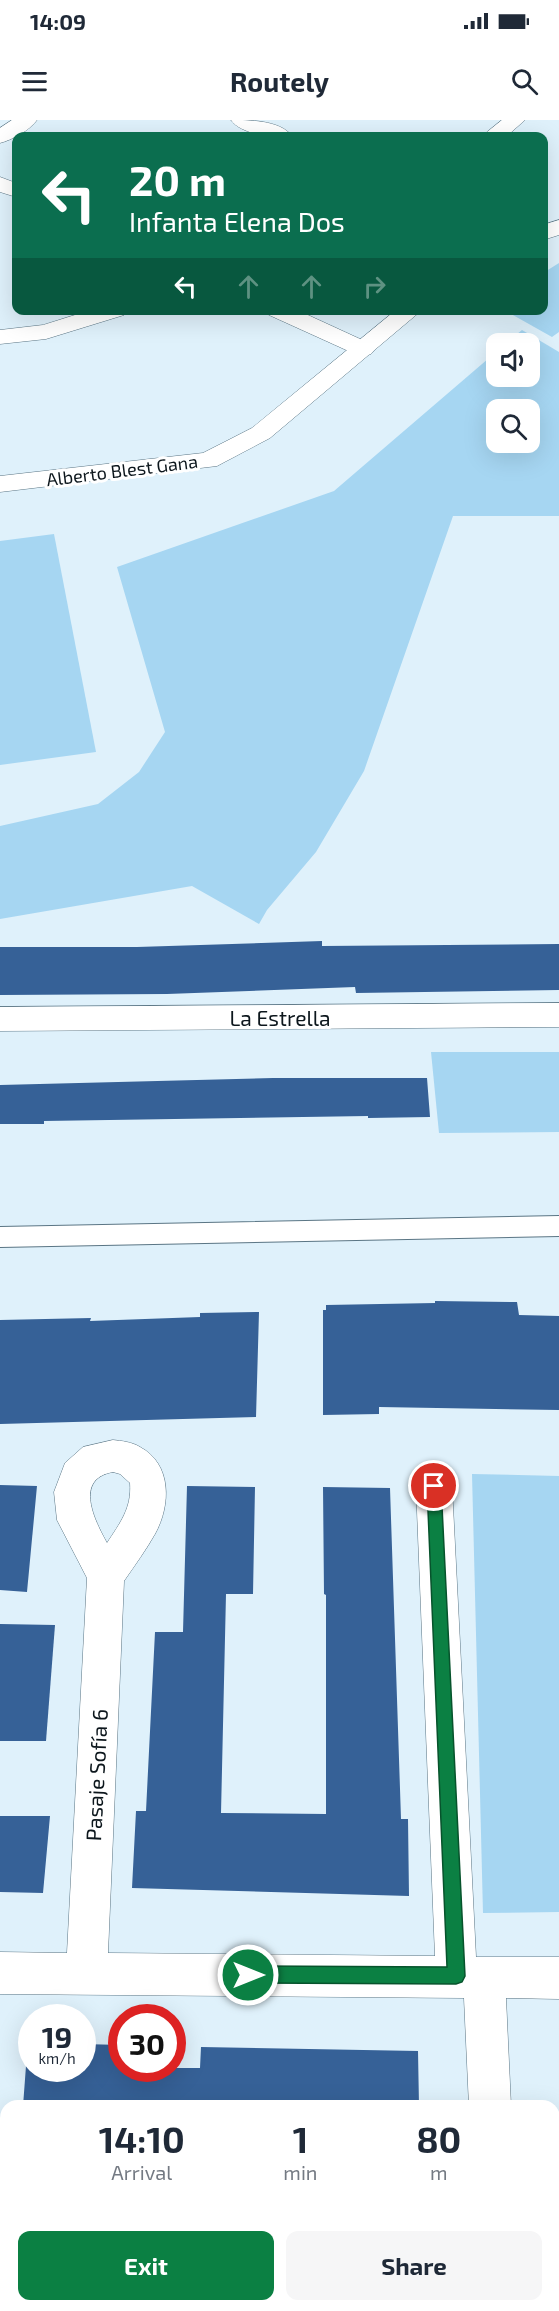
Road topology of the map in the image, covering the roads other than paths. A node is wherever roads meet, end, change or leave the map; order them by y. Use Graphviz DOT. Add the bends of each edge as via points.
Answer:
graph roads {
  1 [pos="27,120"];
  2 [pos="241,120"];
  3 [pos="515,120"];
  4 [pos="266,124"];
  5 [pos="499,132"];
  6 [pos="0,137"];
  7 [pos="100,315"];
  8 [pos="288,315"];
  9 [pos="405,315"];
  10 [pos="0,337"];
  11 [pos="363,349"];
  12 [pos="0,484"];
  13 [pos="559,1015"];
  14 [pos="0,1019"];
  15 [pos="559,1226"];
  16 [pos="0,1237"];
  17 [pos="434,1486"];
  18 [pos="106,1576"];
  19 [pos="0,1972"];
  20 [pos="86,1974"];
  21 [pos="470,1976"];
  22 [pos="559,1978"];
  23 [pos="489,2100"];
  1 -- 6 [label="street"];
  2 -- 4 [label="street"];
  3 -- 5 [label="street"];
  7 -- 10 [label="street" via="46,332"];
  8 -- 11 [label="street"];
  9 -- 11 [label="street, Alberto Blest Gana"];
  11 -- 12 [label="street, Alberto Blest Gana" via="261,433 208,460"];
  13 -- 14 [label="street, La Estrella"];
  15 -- 16 [label="lane"];
  17 -- 21 [label="street"];
  18 -- 20 [label="street, Pasaje Sofía 6"];
  19 -- 20 [label="street"];
  20 -- 21 [label="street"];
  21 -- 22 [label="street"];
  21 -- 23 [label="street"];
}
